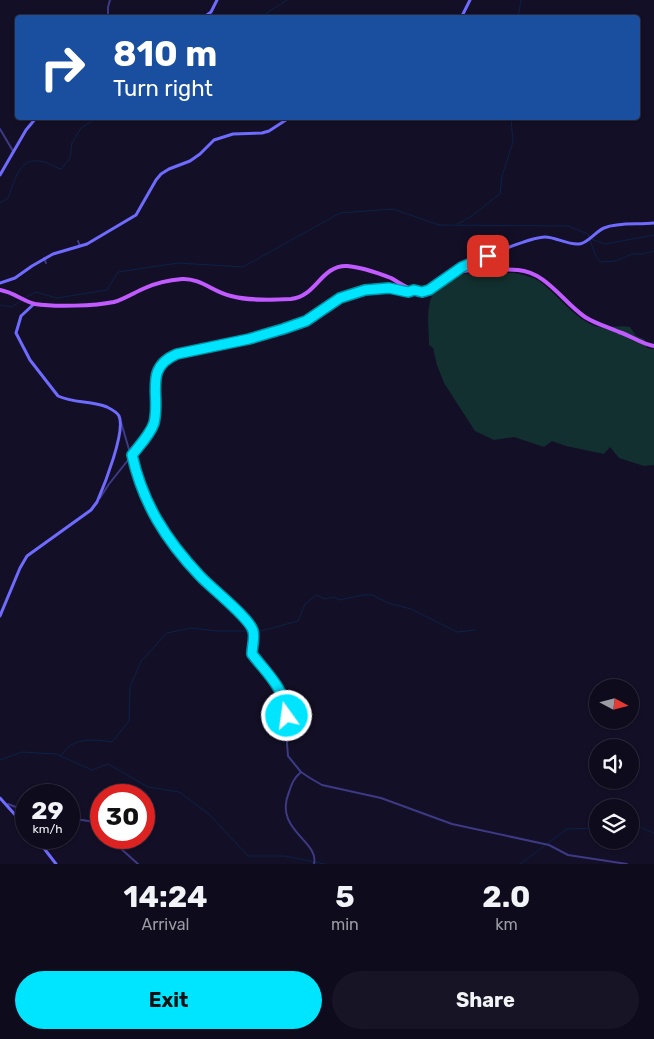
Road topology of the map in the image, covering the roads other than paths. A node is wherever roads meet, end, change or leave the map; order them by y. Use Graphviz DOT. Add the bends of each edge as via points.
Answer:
graph roads {
  1 [pos="110,0"];
  2 [pos="216,0"];
  3 [pos="470,0"];
  4 [pos="108,15"];
  5 [pos="207,15"];
  6 [pos="462,15"];
  7 [pos="34,120"];
  8 [pos="287,120"];
  9 [pos="0,129"];
  10 [pos="14,152"];
  11 [pos="0,175"];
  12 [pos="654,223"];
  13 [pos="78,241"];
  14 [pos="80,246"];
  15 [pos="44,258"];
  16 [pos="46,263"];
  17 [pos="455,273"];
  18 [pos="0,282"];
  19 [pos="0,290"];
  20 [pos="414,290"];
  21 [pos="34,304"];
  22 [pos="654,346"];
  23 [pos="120,420"];
  24 [pos="132,455"];
  25 [pos="97,502"];
  26 [pos="0,616"];
  27 [pos="301,772"];
  28 [pos="0,798"];
  29 [pos="6,804"];
  30 [pos="15,807"];
  31 [pos="15,814"];
  32 [pos="44,849"];
  33 [pos="121,849"];
  34 [pos="56,864"];
  35 [pos="138,864"];
  36 [pos="314,864"];
  37 [pos="627,864"];
  1 -- 4 [label="street"];
  2 -- 5 [label="street"];
  3 -- 6 [label="street"];
  7 -- 10 [label="street"];
  8 -- 14 [label="street" via="262,133 233,134 214,140 190,161 161,174 136,215"];
  9 -- 10 [label="street"];
  10 -- 11 [label="street"];
  12 -- 17 [label="street" via="610,226 579,244 538,238 469,264"];
  13 -- 14 [label="street"];
  14 -- 15 [label="street"];
  15 -- 16 [label="street"];
  15 -- 18 [label="street" via="16,278"];
  17 -- 20 [label="main road" via="429,290"];
  17 -- 22 [label="main road" via="519,270 534,274 592,321"];
  19 -- 21 [label="main road"];
  20 -- 21 [label="main road" via="376,273 346,266 332,269 307,294 292,299 237,298 199,281 181,279 155,284 109,303"];
  20 -- 24 [label="street" via="365,290 340,298 306,321 283,329 168,358 156,375 153,425"];
  21 -- 23 [label="street" via="22,316 16,333 24,351 58,396 112,409"];
  23 -- 24 [label="street"];
  23 -- 25 [label="street" via="119,440"];
  24 -- 25 [label="street"];
  24 -- 27 [label="street" via="153,516 167,537 201,578 247,620 253,631 252,654 278,686 285,701 288,756"];
  25 -- 26 [label="street" via="91,510 27,556"];
  27 -- 36 [label="street" via="293,779 286,799 287,820 311,848"];
  27 -- 37 [label="street" via="322,784 381,798 452,824 549,845 568,855"];
  28 -- 29 [label="street"];
  29 -- 30 [label="street"];
  29 -- 31 [label="street"];
  32 -- 34 [label="street"];
  33 -- 35 [label="street"];
}
